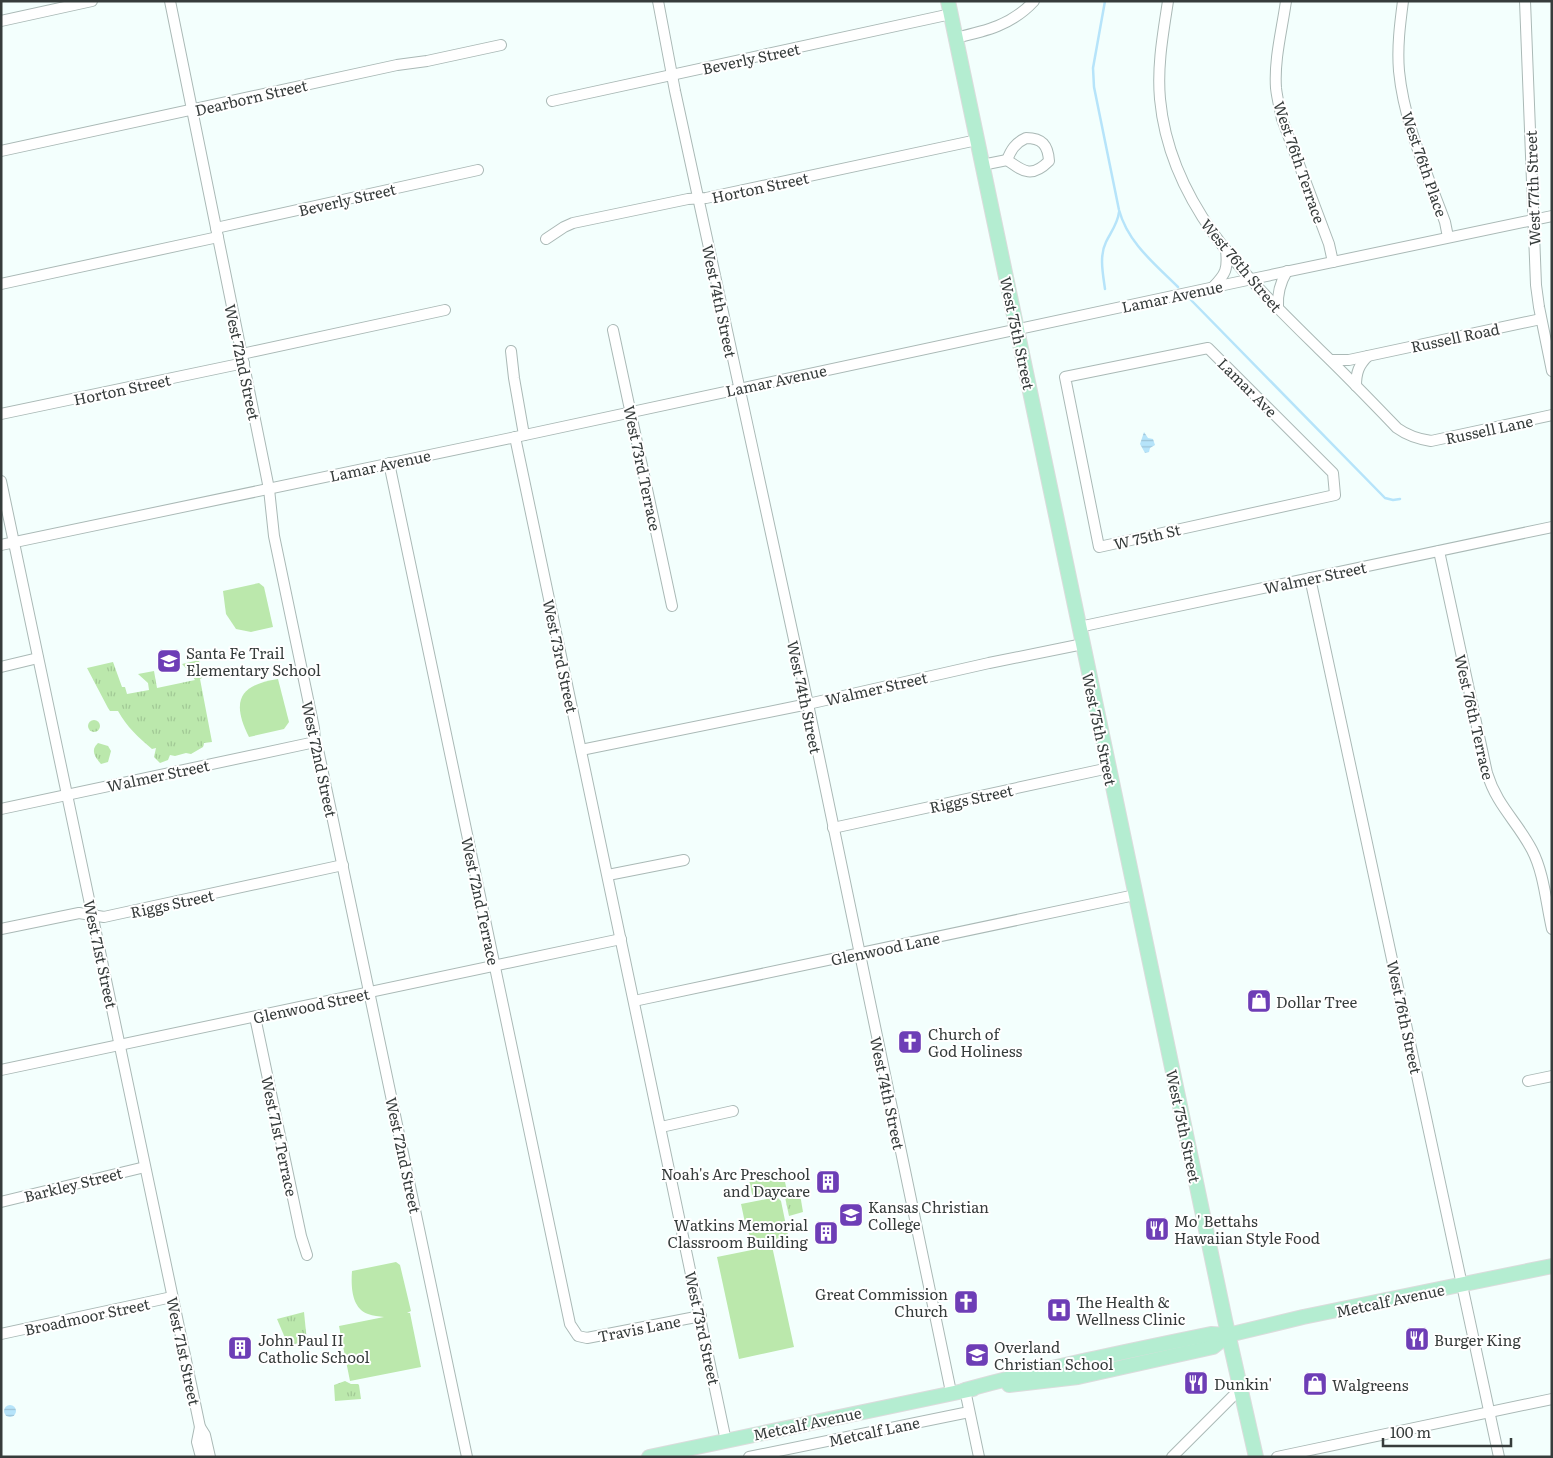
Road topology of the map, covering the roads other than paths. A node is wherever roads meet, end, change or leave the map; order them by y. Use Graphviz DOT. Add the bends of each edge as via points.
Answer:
graph roads {
  1 [pos="92,1"];
  2 [pos="170,1"];
  3 [pos="658,1"];
  4 [pos="1034,1"];
  5 [pos="1168,1"];
  6 [pos="1286,1"];
  7 [pos="1403,1"];
  8 [pos="1527,2"];
  9 [pos="949,8"];
  10 [pos="1,21"];
  11 [pos="956,38"];
  12 [pos="501,45"];
  13 [pos="672,75"];
  14 [pos="552,101"];
  15 [pos="193,110"];
  16 [pos="977,140"];
  17 [pos="1,151"];
  18 [pos="1007,160"];
  19 [pos="982,165"];
  20 [pos="478,170"];
  21 [pos="699,198"];
  22 [pos="1552,216"];
  23 [pos="1533,220"];
  24 [pos="217,232"];
  25 [pos="1448,237"];
  26 [pos="546,239"];
  27 [pos="1226,250"];
  28 [pos="1333,262"];
  29 [pos="1287,271"];
  30 [pos="1252,278"];
  31 [pos="1,284"];
  32 [pos="1212,288"];
  33 [pos="1278,307"];
  34 [pos="445,310"];
  35 [pos="1541,319"];
  36 [pos="1017,329"];
  37 [pos="613,330"];
  38 [pos="511,351"];
  39 [pos="1368,356"];
  40 [pos="243,358"];
  41 [pos="1331,360"];
  42 [pos="1552,371"];
  43 [pos="1064,377"];
  44 [pos="1356,386"];
  45 [pos="739,388"];
  46 [pos="631,412"];
  47 [pos="1,414"];
  48 [pos="1552,415"];
  49 [pos="520,436"];
  50 [pos="1426,440"];
  51 [pos="389,463"];
  52 [pos="1,481"];
  53 [pos="269,488"];
  54 [pos="1335,495"];
  55 [pos="1552,527"];
  56 [pos="14,543"];
  57 [pos="1,545"];
  58 [pos="1439,551"];
  59 [pos="1310,578"];
  60 [pos="672,606"];
  61 [pos="1079,627"];
  62 [pos="1082,644"];
  63 [pos="38,658"];
  64 [pos="1,667"];
  65 [pos="808,704"];
  66 [pos="315,742"];
  67 [pos="581,750"];
  68 [pos="1108,768"];
  69 [pos="67,795"];
  70 [pos="1,809"];
  71 [pos="833,828"];
  72 [pos="684,860"];
  73 [pos="343,865"];
  74 [pos="608,875"];
  75 [pos="1135,895"];
  76 [pos="92,915"];
  77 [pos="1,929"];
  78 [pos="1552,929"];
  79 [pos="621,939"];
  80 [pos="858,954"];
  81 [pos="495,965"];
  82 [pos="370,992"];
  83 [pos="634,1001"];
  84 [pos="255,1018"];
  85 [pos="119,1044"];
  86 [pos="1,1070"];
  87 [pos="1552,1076"];
  88 [pos="1528,1081"];
  89 [pos="733,1111"];
  90 [pos="661,1127"];
  91 [pos="145,1166"];
  92 [pos="1,1202"];
  93 [pos="307,1255"];
  94 [pos="1552,1266"];
  95 [pos="1463,1285"];
  96 [pos="172,1297"];
  97 [pos="701,1316"];
  98 [pos="1,1334"];
  99 [pos="1228,1335"];
  100 [pos="578,1336"];
  101 [pos="1240,1389"];
  102 [pos="958,1391"];
  103 [pos="1552,1399"];
  104 [pos="969,1412"];
  105 [pos="1490,1412"];
  106 [pos="200,1427"];
  107 [pos="726,1441"];
  108 [pos="200,1457"];
  109 [pos="210,1457"];
  110 [pos="467,1457"];
  111 [pos="650,1457"];
  112 [pos="749,1457"];
  113 [pos="979,1457"];
  114 [pos="1172,1457"];
  115 [pos="1256,1457"];
  116 [pos="1278,1457"];
  117 [pos="1499,1457"];
  1 -- 10 [label="street"];
  2 -- 15 [label="street, West 72nd Street"];
  3 -- 13 [label="street, West 74th Street"];
  4 -- 11 [label="street" via="1000,26"];
  5 -- 27 [label="street, West 76th Street" via="1159,78 1169,146 1194,205"];
  6 -- 28 [label="street, West 76th Terrace" via="1277,60 1277,98"];
  7 -- 25 [label="street, West 76th Place" via="1398,46 1404,102"];
  8 -- 23 [label="street, West 77th Street"];
  9 -- 11 [label="main road, West 75th Street"];
  9 -- 13 [label="street, Beverly Street"];
  11 -- 16 [label="main road, West 75th Street"];
  12 -- 15 [label="street, Dearborn Street"];
  13 -- 14 [label="street, Beverly Street"];
  13 -- 21 [label="street, West 74th Street"];
  15 -- 17 [label="street, Dearborn Street"];
  15 -- 24 [label="street, West 72nd Street"];
  16 -- 19 [label="main road, West 75th Street"];
  16 -- 21 [label="street, Horton Street"];
  18 -- 19 [label="street"];
  19 -- 36 [label="main road, West 75th Street"];
  20 -- 24 [label="street, Beverly Street"];
  21 -- 26 [label="street, Horton Street" via="573,223"];
  21 -- 45 [label="street, West 74th Street"];
  22 -- 23 [label="street, Lamar Avenue"];
  23 -- 25 [label="street, Lamar Avenue"];
  23 -- 35 [label="street, West 77th Street"];
  24 -- 31 [label="street, Beverly Street"];
  24 -- 40 [label="street, West 72nd Street"];
  25 -- 28 [label="street, Lamar Avenue"];
  27 -- 30 [label="street, West 76th Street"];
  27 -- 32 [label="street" via="1226,271"];
  28 -- 29 [label="street, Lamar Avenue"];
  29 -- 30 [label="street, Lamar Avenue"];
  29 -- 33 [label="street" via="1279,286"];
  30 -- 32 [label="street, Lamar Avenue"];
  30 -- 33 [label="street, West 76th Street"];
  32 -- 36 [label="street, Lamar Avenue"];
  33 -- 41 [label="street, West 76th Street"];
  34 -- 40 [label="street, Horton Street"];
  35 -- 39 [label="street, Russell Road"];
  35 -- 42 [label="street, West 77th Street"];
  36 -- 45 [label="street, Lamar Avenue"];
  36 -- 61 [label="main road, West 75th Street"];
  37 -- 46 [label="street, West 73rd Terrace"];
  38 -- 49 [label="street, West 73rd Street"];
  39 -- 41 [label="street, Russell Road"];
  39 -- 44 [label="street" via="1358,368"];
  40 -- 47 [label="street, Horton Street"];
  40 -- 53 [label="street, West 72nd Street"];
  41 -- 44 [label="street, West 76th Street"];
  43 -- 54 [label="street, Lamar Ave" via="1208,348 1333,473"];
  43 -- 54 [label="street, W 75th St" via="1099,547"];
  44 -- 50 [label="street, West 76th Street" via="1397,428 1407,435"];
  45 -- 46 [label="street, Lamar Avenue"];
  45 -- 65 [label="street, West 74th Street"];
  46 -- 49 [label="street, Lamar Avenue"];
  46 -- 60 [label="street, West 73rd Terrace"];
  48 -- 50 [label="street, Russell Lane"];
  49 -- 51 [label="street, Lamar Avenue"];
  49 -- 67 [label="street, West 73rd Street"];
  51 -- 53 [label="street, Lamar Avenue"];
  51 -- 81 [label="street, West 72nd Terrace"];
  52 -- 56 [label="street, West 71st Street"];
  53 -- 56 [label="street, Lamar Avenue"];
  53 -- 66 [label="street, West 72nd Street" via="274,536"];
  55 -- 58 [label="street, Walmer Street"];
  56 -- 57 [label="street, Lamar Avenue"];
  56 -- 63 [label="street, West 71st Street"];
  58 -- 59 [label="street, Walmer Street"];
  58 -- 78 [label="street, West 76th Terrace" via="1487,773 1499,803 1533,852"];
  59 -- 61 [label="street, Walmer Street"];
  59 -- 95 [label="street, West 76th Street"];
  61 -- 62 [label="main road, West 75th Street"];
  62 -- 65 [label="street, Walmer Street"];
  62 -- 68 [label="main road, West 75th Street"];
  63 -- 64 [label="street"];
  63 -- 69 [label="street, West 71st Street"];
  65 -- 67 [label="street, Walmer Street"];
  65 -- 71 [label="street, West 74th Street"];
  66 -- 69 [label="street, Walmer Street"];
  66 -- 73 [label="street, West 72nd Street"];
  67 -- 74 [label="street, West 73rd Street"];
  68 -- 71 [label="street, Riggs Street"];
  68 -- 75 [label="main road, West 75th Street"];
  69 -- 70 [label="street, Walmer Street"];
  69 -- 76 [label="street, West 71st Street"];
  71 -- 80 [label="street, West 74th Street"];
  72 -- 74 [label="street"];
  73 -- 76 [label="street, Riggs Street" via="114,916"];
  73 -- 82 [label="street, West 72nd Street"];
  74 -- 79 [label="street, West 73rd Street"];
  75 -- 80 [label="street, Glenwood Lane"];
  75 -- 99 [label="main road, West 75th Street"];
  76 -- 77 [label="street, Riggs Street" via="79,913"];
  76 -- 85 [label="street, West 71st Street"];
  79 -- 81 [label="street, Glenwood Street"];
  79 -- 83 [label="street, West 73rd Street"];
  80 -- 83 [label="street, Glenwood Lane"];
  80 -- 102 [label="street, West 74th Street"];
  81 -- 82 [label="street, Glenwood Street"];
  81 -- 100 [label="street, West 72nd Terrace" via="570,1324"];
  82 -- 84 [label="street, Glenwood Street"];
  82 -- 110 [label="street, West 72nd Street"];
  83 -- 90 [label="street, West 73rd Street"];
  84 -- 85 [label="street, Glenwood Street"];
  84 -- 93 [label="street, West 71st Terrace"];
  85 -- 86 [label="street, Glenwood Street"];
  85 -- 91 [label="street, West 71st Street"];
  87 -- 88 [label="street"];
  89 -- 90 [label="street"];
  90 -- 97 [label="street, West 73rd Street"];
  91 -- 92 [label="street, Barkley Street"];
  91 -- 96 [label="street, West 71st Street"];
  94 -- 95 [label="main road, Metcalf Avenue"];
  95 -- 99 [label="main road, Metcalf Avenue"];
  95 -- 105 [label="street, West 76th Street"];
  96 -- 98 [label="street, Broadmoor Street"];
  96 -- 106 [label="street, West 71st Street"];
  97 -- 100 [label="street, Travis Lane" via="594,1337"];
  97 -- 107 [label="street, West 73rd Street"];
  99 -- 101 [label="main road, West 75th Street"];
  99 -- 102 [label="main road, Metcalf Avenue" via="1211,1334 1117,1353"];
  101 -- 114 [label="street"];
  101 -- 115 [label="main road, West 75th Street"];
  102 -- 104 [label="street, West 74th Street"];
  102 -- 107 [label="main road, Metcalf Avenue"];
  103 -- 105 [label="street"];
  104 -- 112 [label="street, Metcalf Lane"];
  104 -- 113 [label="street, West 74th Street"];
  105 -- 116 [label="street"];
  105 -- 117 [label="street, West 76th Street"];
  106 -- 108 [label="street, West 71st Street" via="197,1442"];
  106 -- 109 [label="street, West 71st Street"];
  107 -- 111 [label="main road, Metcalf Avenue"];
}
